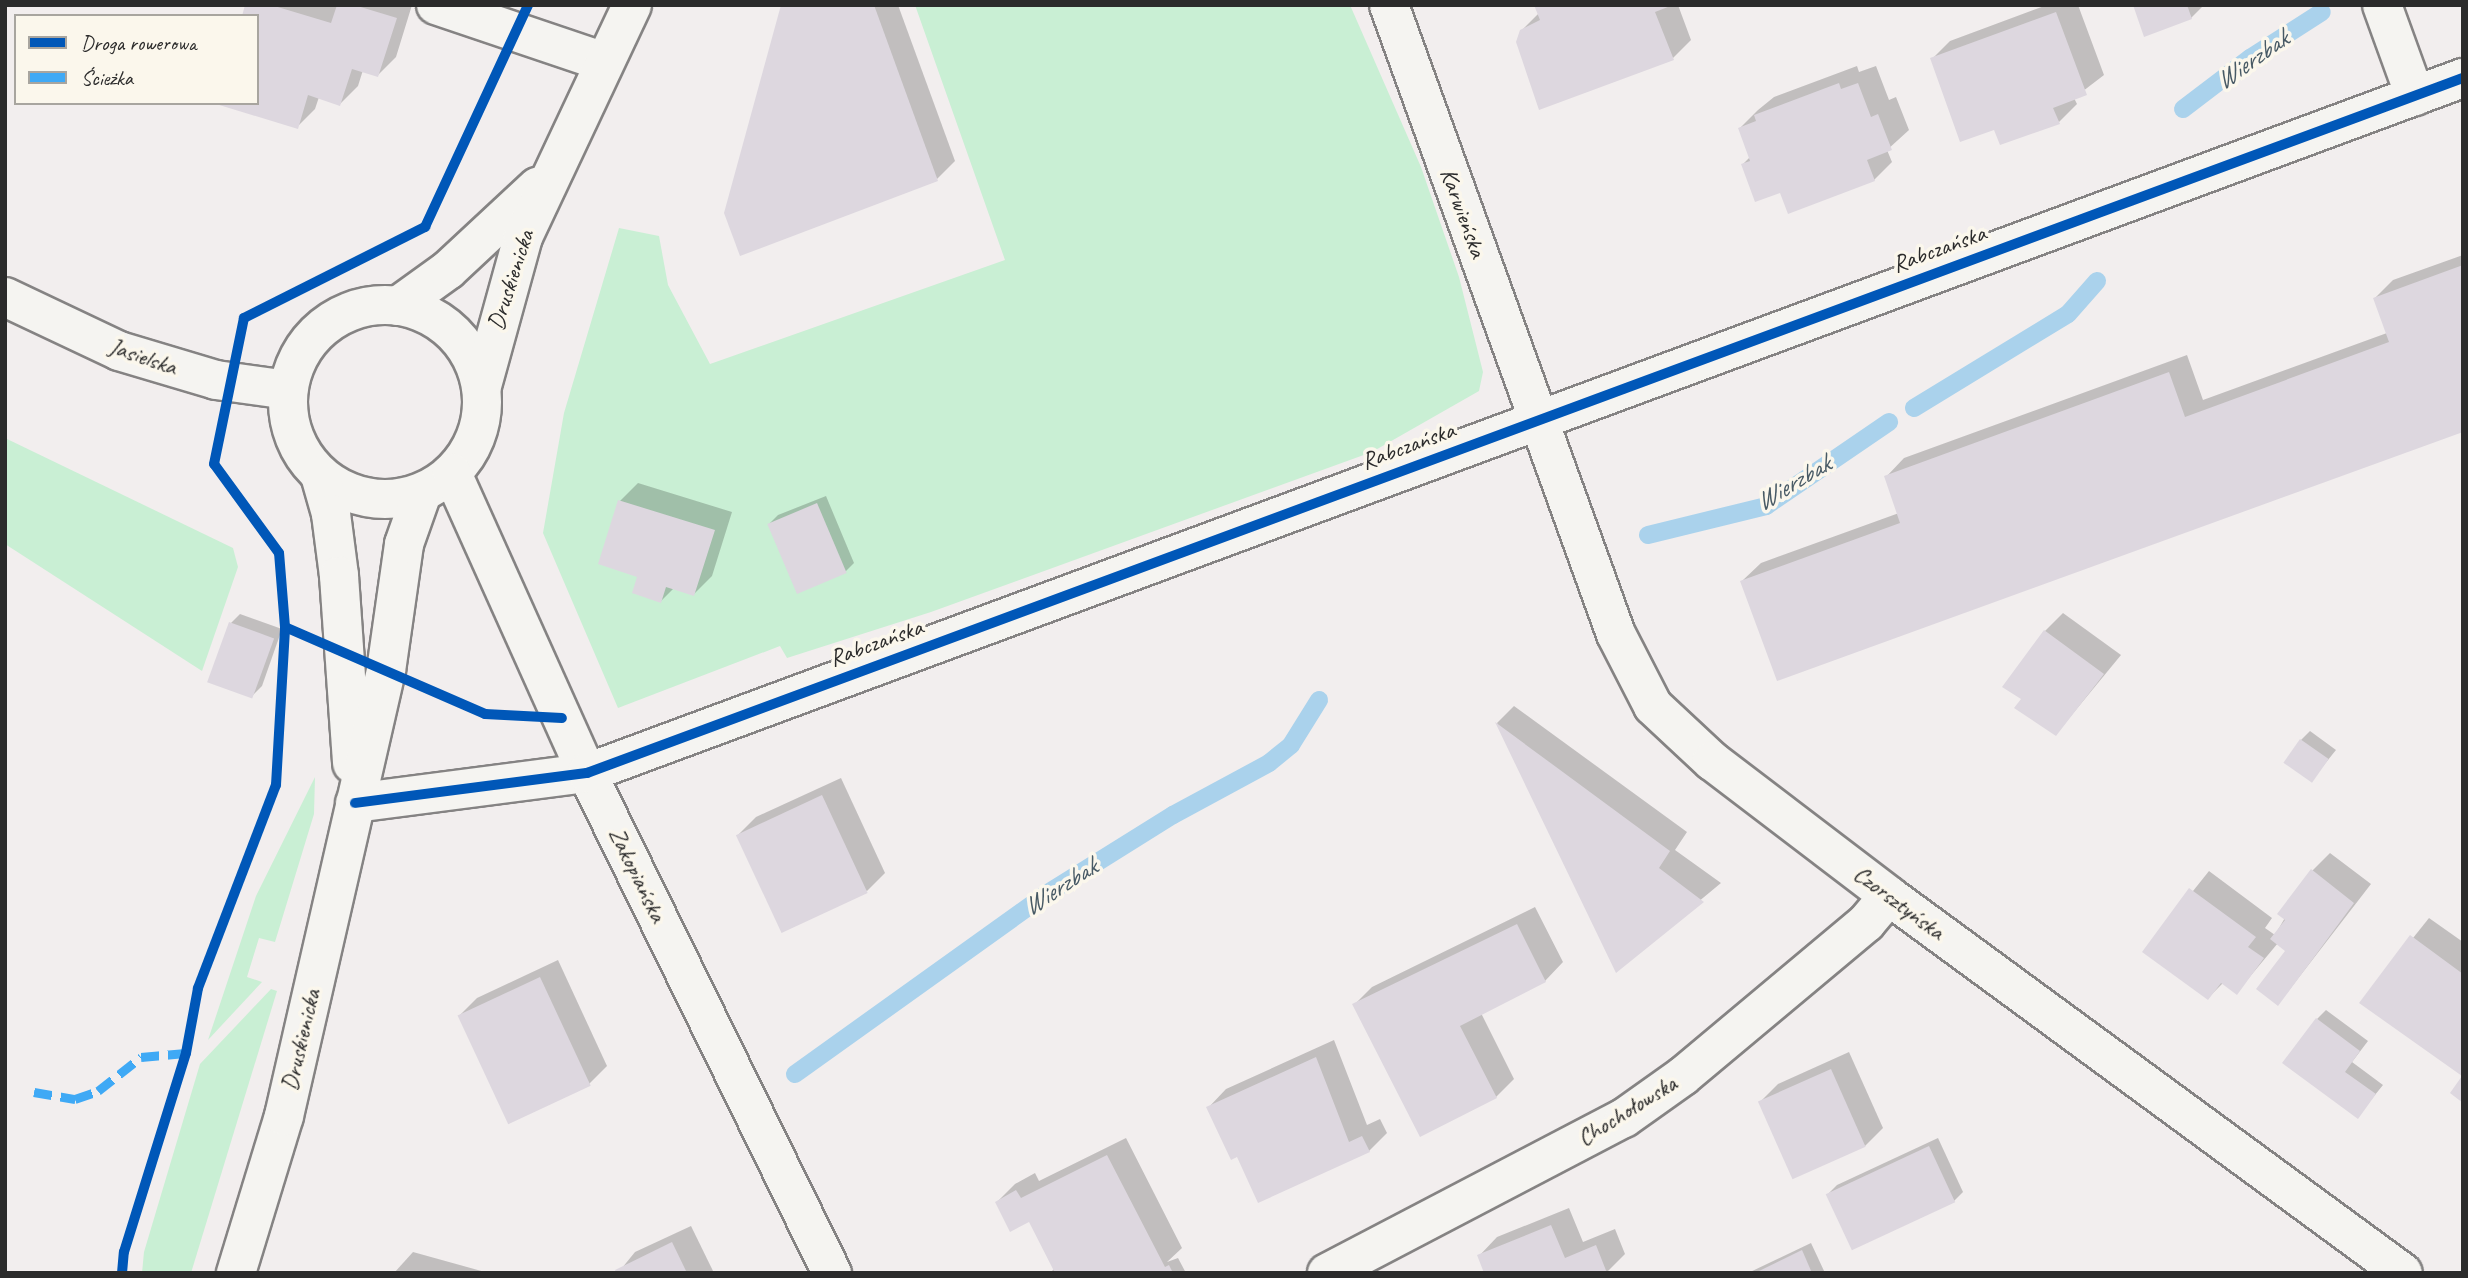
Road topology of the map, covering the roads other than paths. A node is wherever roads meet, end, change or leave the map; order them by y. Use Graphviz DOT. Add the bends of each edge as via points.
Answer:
graph roads {
  1 [pos="436,5"];
  2 [pos="632,5"];
  3 [pos="1389,5"];
  4 [pos="2382,5"];
  5 [pos="604,62"];
  6 [pos="2463,78"];
  7 [pos="2415,96"];
  8 [pos="548,177"];
  9 [pos="5,297"];
  10 [pos="398,306"];
  11 [pos="482,386"];
  12 [pos="288,390"];
  13 [pos="1536,420"];
  14 [pos="320,475"];
  15 [pos="437,483"];
  16 [pos="587,773"];
  17 [pos="355,803"];
  18 [pos="1889,896"];
  19 [pos="236,1273"];
  20 [pos="832,1273"];
  21 [pos="1327,1273"];
  22 [pos="2403,1273"];
  1 -- 5 [label="street"];
  2 -- 5 [label="street, Druskienicka"];
  3 -- 13 [label="street, Karwieńska"];
  4 -- 7 [label="street"];
  5 -- 8 [label="street, Druskienicka"];
  6 -- 7 [label="street, Rabczańska"];
  7 -- 13 [label="street, Rabczańska"];
  8 -- 10 [label="street, Druskienicka" via="448,270"];
  8 -- 11 [label="street, Druskienicka" via="523,237"];
  9 -- 12 [label="street, Jasielska" via="119,351 216,380"];
  10 -- 11 [label="street" via="428,314 453,332 472,357"];
  10 -- 12 [label="street" via="367,306 338,317 314,336 297,362"];
  11 -- 15 [label="street" via="482,419 471,448"];
  12 -- 14 [label="street" via="289,422 300,451"];
  13 -- 16 [label="street, Rabczańska"];
  13 -- 18 [label="street, Czorsztyńska" via="1616,634 1653,706 1712,761"];
  14 -- 15 [label="street" via="351,494 387,500"];
  14 -- 17 [label="street, Druskienicka" via="331,514 339,576"];
  15 -- 16 [label="street, Zakopiańska"];
  15 -- 17 [label="street, Druskienicka" via="404,544 386,671"];
  16 -- 17 [label="street, Rabczańska"];
  16 -- 20 [label="street, Zakopiańska"];
  17 -- 19 [label="street, Druskienicka" via="284,1116"];
  18 -- 21 [label="street, Chochołowska" via="1856,932 1683,1076 1625,1118"];
  18 -- 22 [label="street, Czorsztyńska"];
}
